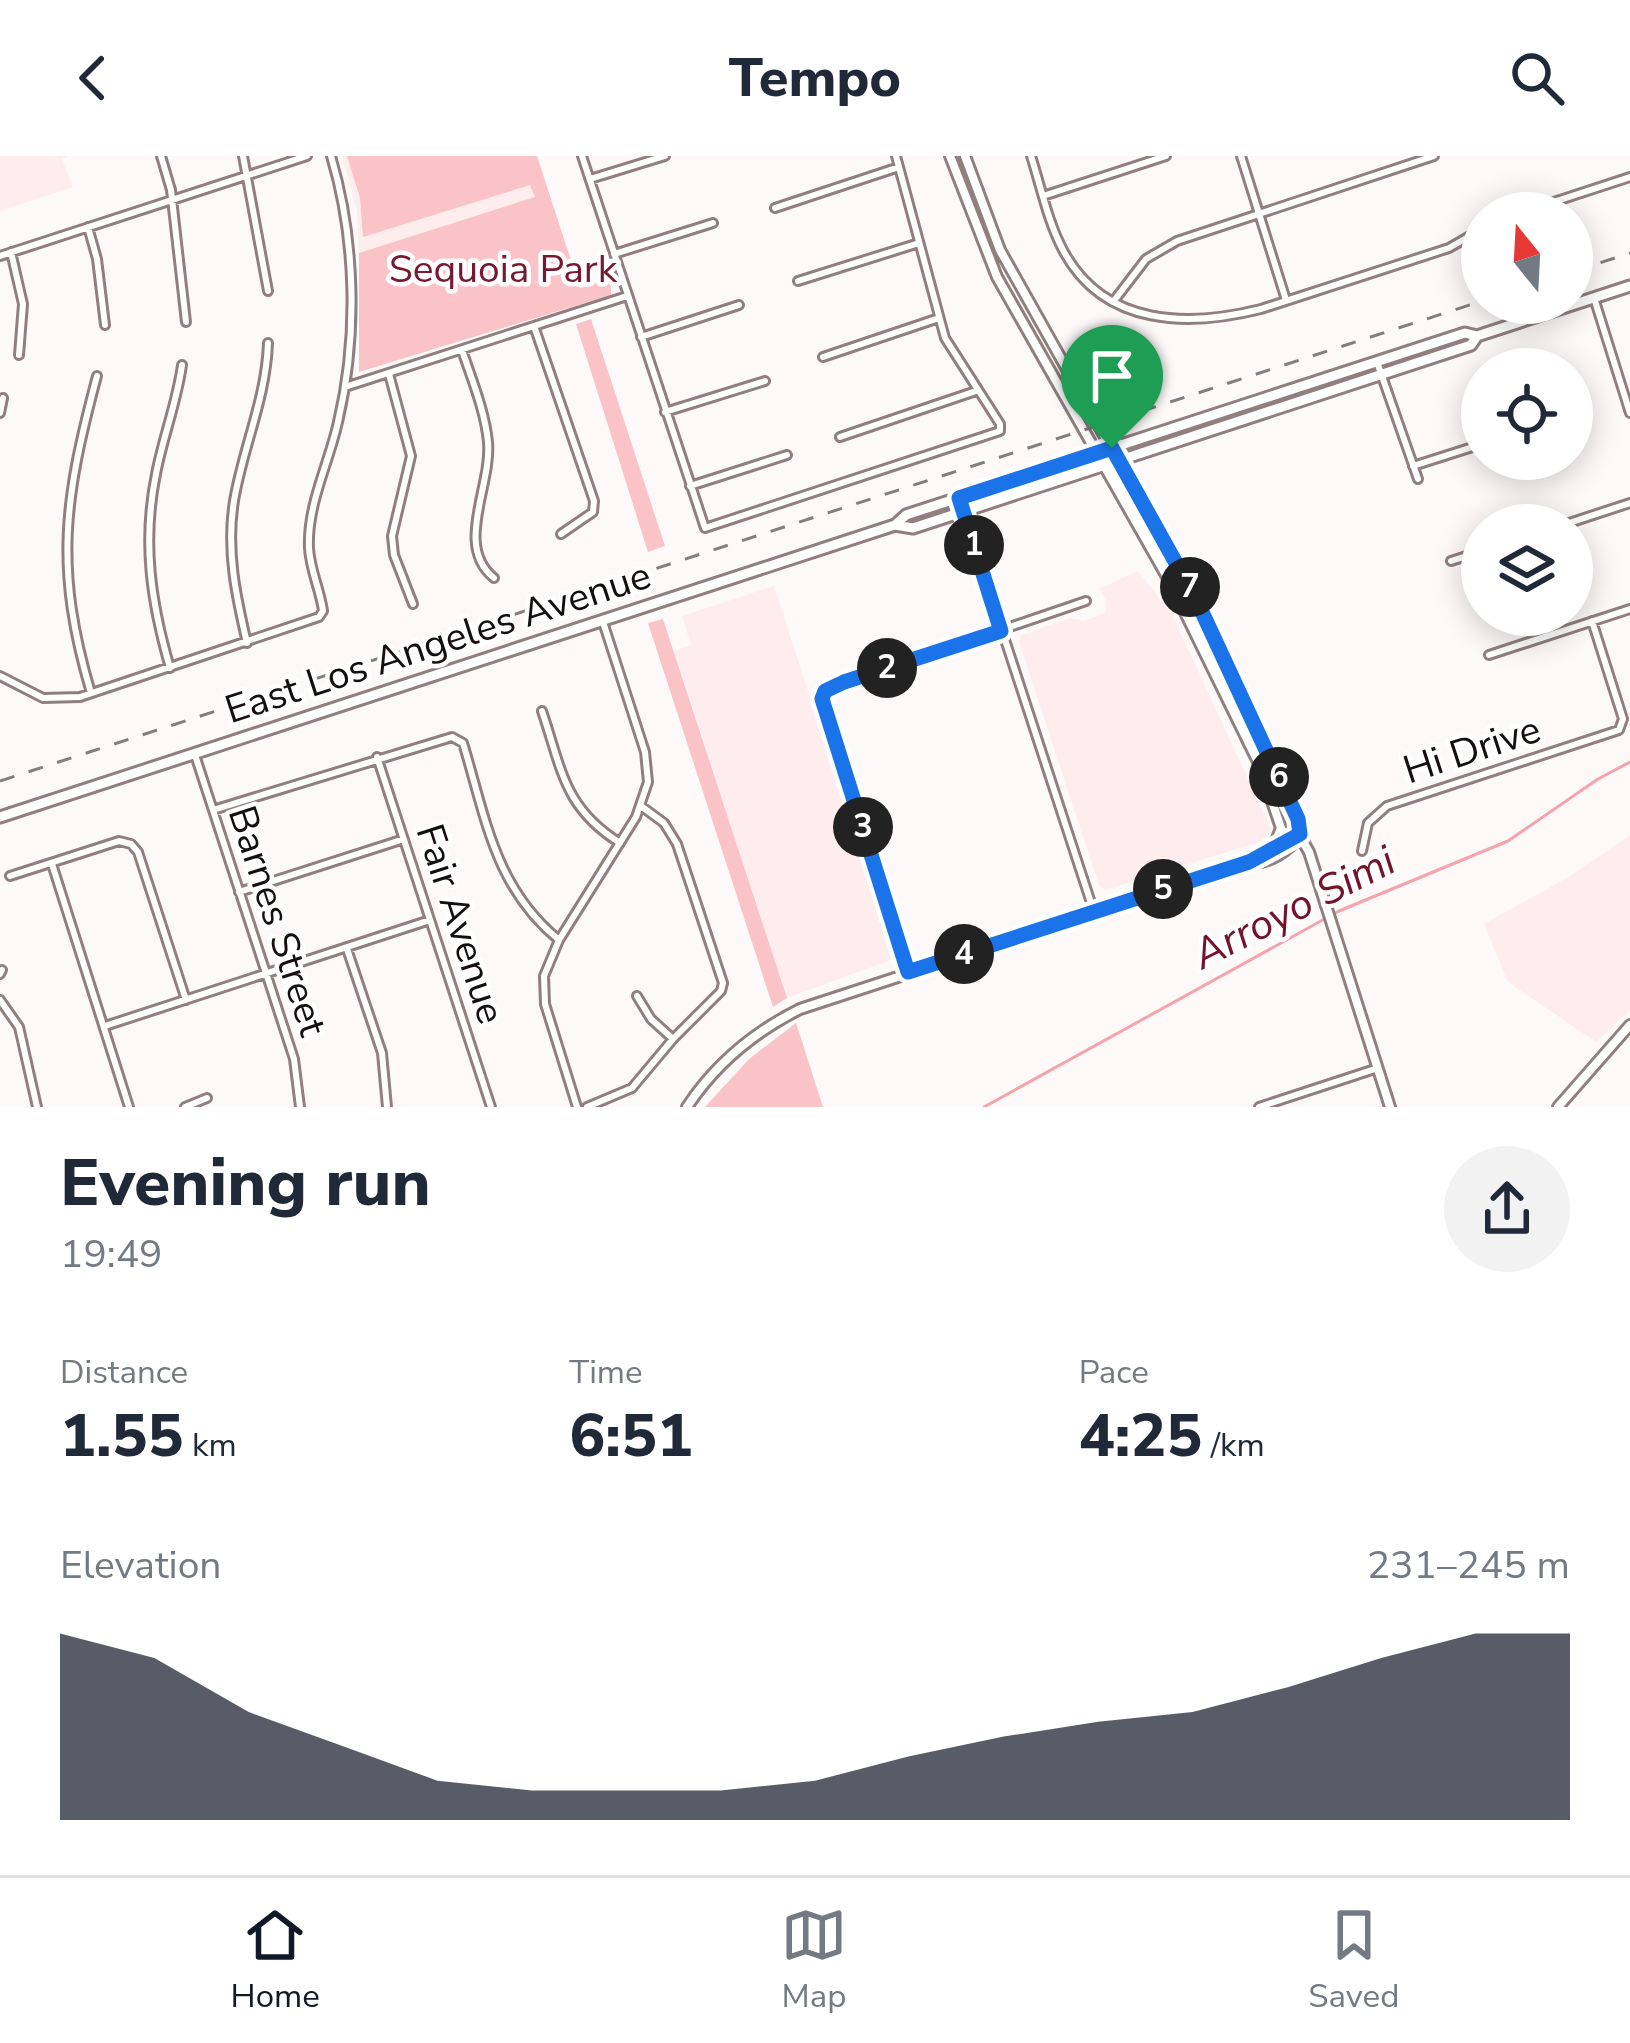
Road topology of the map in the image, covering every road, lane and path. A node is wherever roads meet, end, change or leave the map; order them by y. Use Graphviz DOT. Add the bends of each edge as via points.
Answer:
graph roads {
  1 [pos="160,156"];
  2 [pos="243,156"];
  3 [pos="307,156"];
  4 [pos="331,156"];
  5 [pos="583,156"];
  6 [pos="665,156"];
  7 [pos="896,156"];
  8 [pos="950,156"];
  9 [pos="965,156"];
  10 [pos="1030,156"];
  11 [pos="1166,156"];
  12 [pos="1240,156"];
  13 [pos="1434,156"];
  14 [pos="899,167"];
  15 [pos="249,175"];
  16 [pos="1630,178"];
  17 [pos="590,179"];
  18 [pos="1586,192"];
  19 [pos="1043,196"];
  20 [pos="173,200"];
  21 [pos="775,208"];
  22 [pos="1259,214"];
  23 [pos="713,223"];
  24 [pos="88,226"];
  25 [pos="919,243"];
  26 [pos="1461,243"];
  27 [pos="11,252"];
  28 [pos="614,254"];
  29 [pos="0,256"];
  30 [pos="798,281"];
  31 [pos="1630,286"];
  32 [pos="268,291"];
  33 [pos="628,296"];
  34 [pos="1594,298"];
  35 [pos="1286,300"];
  36 [pos="1113,302"];
  37 [pos="739,305"];
  38 [pos="939,318"];
  39 [pos="186,322"];
  40 [pos="105,325"];
  41 [pos="535,326"];
  42 [pos="1505,327"];
  43 [pos="1477,336"];
  44 [pos="641,337"];
  45 [pos="1510,341"];
  46 [pos="268,343"];
  47 [pos="462,350"];
  48 [pos="19,355"];
  49 [pos="823,358"];
  50 [pos="1377,362"];
  51 [pos="182,365"];
  52 [pos="388,374"];
  53 [pos="1381,375"];
  54 [pos="97,376"];
  55 [pos="765,381"];
  56 [pos="345,387"];
  57 [pos="976,391"];
  58 [pos="1627,395"];
  59 [pos="3,398"];
  60 [pos="665,412"];
  61 [pos="0,413"];
  62 [pos="1630,413"];
  63 [pos="840,437"];
  64 [pos="1112,448"];
  65 [pos="1461,451"];
  66 [pos="1097,452"];
  67 [pos="787,454"];
  68 [pos="1120,461"];
  69 [pos="1105,466"];
  70 [pos="1413,466"];
  71 [pos="1418,479"];
  72 [pos="690,487"];
  73 [pos="959,498"];
  74 [pos="1630,503"];
  75 [pos="964,512"];
  76 [pos="1593,515"];
  77 [pos="895,525"];
  78 [pos="561,535"];
  79 [pos="1461,558"];
  80 [pos="1451,561"];
  81 [pos="494,578"];
  82 [pos="1086,602"];
  83 [pos="413,604"];
  84 [pos="1630,609"];
  85 [pos="603,620"];
  86 [pos="1593,621"];
  87 [pos="1593,624"];
  88 [pos="1001,631"];
  89 [pos="1547,636"];
  90 [pos="247,643"];
  91 [pos="1489,655"];
  92 [pos="170,668"];
  93 [pos="0,676"];
  94 [pos="91,693"];
  95 [pos="542,711"];
  96 [pos="194,754"];
  97 [pos="377,758"];
  98 [pos="1259,766"];
  99 [pos="641,806"];
  100 [pos="213,810"];
  101 [pos="0,817"];
  102 [pos="1300,834"];
  103 [pos="404,839"];
  104 [pos="620,843"];
  105 [pos="1362,851"];
  106 [pos="1261,854"];
  107 [pos="1249,862"];
  108 [pos="52,863"];
  109 [pos="10,876"];
  110 [pos="239,892"];
  111 [pos="1094,912"];
  112 [pos="430,920"];
  113 [pos="559,940"];
  114 [pos="347,947"];
  115 [pos="908,972"];
  116 [pos="266,974"];
  117 [pos="638,996"];
  118 [pos="0,1000"];
  119 [pos="186,1000"];
  120 [pos="1630,1025"];
  121 [pos="105,1026"];
  122 [pos="673,1039"];
  123 [pos="1378,1068"];
  124 [pos="207,1098"];
  125 [pos="37,1107"];
  126 [pos="128,1107"];
  127 [pos="185,1107"];
  128 [pos="300,1107"];
  129 [pos="387,1107"];
  130 [pos="491,1107"];
  131 [pos="577,1107"];
  132 [pos="587,1107"];
  133 [pos="687,1107"];
  134 [pos="1259,1107"];
  135 [pos="1390,1107"];
  136 [pos="1558,1107"];
  1 -- 20 [label="street"];
  2 -- 15 [label="street"];
  3 -- 15 [label="street"];
  4 -- 56 [label="street" via="347,234"];
  5 -- 17 [label="street"];
  6 -- 17 [label="street"];
  7 -- 14 [label="street"];
  8 -- 66 [label="main road" via="997,277"];
  9 -- 64 [label="main road" via="1011,271"];
  10 -- 19 [label="street"];
  11 -- 19 [label="street"];
  12 -- 22 [label="street"];
  13 -- 22 [label="street"];
  14 -- 21 [label="street"];
  14 -- 25 [label="street"];
  15 -- 20 [label="street"];
  15 -- 32 [label="street"];
  16 -- 18 [label="street"];
  17 -- 28 [label="street"];
  19 -- 36 [label="street" via="1068,260"];
  20 -- 24 [label="street"];
  20 -- 39 [label="street"];
  22 -- 35 [label="street"];
  22 -- 36 [label="street" via="1159,250"];
  23 -- 28 [label="street"];
  24 -- 27 [label="street"];
  24 -- 40 [label="street"];
  25 -- 30 [label="street"];
  25 -- 38 [label="street"];
  26 -- 35 [label="street"];
  27 -- 29 [label="street"];
  27 -- 48 [label="street" via="23,304"];
  28 -- 33 [label="street"];
  31 -- 34 [label="main road, East Los Angeles Avenue"];
  33 -- 41 [label="street"];
  33 -- 44 [label="street"];
  34 -- 42 [label="main road, East Los Angeles Avenue"];
  34 -- 58 [label="street"];
  35 -- 36 [label="street" via="1181,321"];
  37 -- 44 [label="street"];
  38 -- 49 [label="street"];
  38 -- 57 [label="street"];
  41 -- 47 [label="street"];
  41 -- 78 [label="street" via="594,501 593,512"];
  42 -- 43 [label="main road, East Los Angeles Avenue"];
  42 -- 45 [label="street"];
  43 -- 50 [label="main road, East Los Angeles Avenue"];
  43 -- 53 [label="main road, East Los Angeles Avenue" via="1471,345"];
  44 -- 60 [label="street"];
  46 -- 90 [label="street" via="231,523"];
  47 -- 52 [label="street"];
  47 -- 81 [label="street" via="488,437 476,552"];
  50 -- 53 [label="street"];
  50 -- 64 [label="main road, East Los Angeles Avenue"];
  51 -- 92 [label="street" via="148,528 148,579"];
  52 -- 56 [label="street"];
  52 -- 83 [label="street" via="411,456 392,536"];
  53 -- 68 [label="main road, East Los Angeles Avenue"];
  53 -- 70 [label="street"];
  54 -- 94 [label="street" via="67,531 70,613"];
  55 -- 60 [label="street"];
  56 -- 90 [label="street" via="311,523 323,610 313,621"];
  57 -- 63 [label="street"];
  57 -- 72 [label="street" via="1000,431 705,528"];
  58 -- 62 [label="street"];
  59 -- 61 [label="street"];
  60 -- 72 [label="street"];
  64 -- 66 [label="main road, East Los Angeles Avenue"];
  64 -- 68 [label="main road"];
  65 -- 70 [label="street"];
  66 -- 69 [label="main road"];
  66 -- 73 [label="main road, East Los Angeles Avenue"];
  67 -- 72 [label="street"];
  68 -- 69 [label="main road, East Los Angeles Avenue"];
  68 -- 102 [label="main road" via="1196,599"];
  69 -- 75 [label="main road, East Los Angeles Avenue"];
  69 -- 98 [label="main road"];
  70 -- 71 [label="street"];
  73 -- 75 [label="street"];
  73 -- 77 [label="main road, East Los Angeles Avenue"];
  74 -- 76 [label="street"];
  75 -- 77 [label="main road, East Los Angeles Avenue" via="913,528"];
  75 -- 88 [label="street"];
  77 -- 85 [label="main road, East Los Angeles Avenue"];
  79 -- 80 [label="street"];
  82 -- 88 [label="street"];
  84 -- 86 [label="street"];
  85 -- 96 [label="main road, East Los Angeles Avenue"];
  85 -- 99 [label="street" via="646,752"];
  87 -- 105 [label="street, Hi Drive" via="1622,724 1613,734 1387,806 1368,823"];
  88 -- 111 [label="street"];
  88 -- 115 [label="street" via="825,691 821,705"];
  89 -- 91 [label="street"];
  90 -- 92 [label="street"];
  92 -- 94 [label="street"];
  93 -- 94 [label="street" via="43,698"];
  95 -- 104 [label="street" via="576,806"];
  96 -- 100 [label="street, Barnes Street"];
  96 -- 101 [label="main road, East Los Angeles Avenue"];
  97 -- 100 [label="street"];
  97 -- 103 [label="street, Fair Avenue"];
  97 -- 113 [label="street" via="452,736 463,743 507,881"];
  98 -- 102 [label="main road"];
  98 -- 106 [label="main road" via="1281,828"];
  99 -- 104 [label="street"];
  99 -- 122 [label="street" via="677,844 723,983"];
  100 -- 110 [label="street, Barnes Street"];
  102 -- 106 [label="main road"];
  102 -- 107 [label="main road" via="1290,848"];
  102 -- 123 [label="main road"];
  103 -- 110 [label="street"];
  103 -- 112 [label="street, Fair Avenue"];
  104 -- 113 [label="street"];
  106 -- 107 [label="main road"];
  107 -- 111 [label="main road"];
  108 -- 109 [label="street"];
  108 -- 119 [label="street" via="119,841 135,848"];
  108 -- 121 [label="street"];
  110 -- 116 [label="street, Barnes Street"];
  111 -- 115 [label="main road"];
  112 -- 114 [label="street"];
  112 -- 130 [label="street, Fair Avenue"];
  113 -- 131 [label="street" via="543,989"];
  114 -- 116 [label="street"];
  114 -- 129 [label="street" via="382,1053"];
  115 -- 133 [label="main road" via="774,1022 726,1058"];
  116 -- 119 [label="street"];
  116 -- 128 [label="street, Barnes Street" via="299,1076"];
  117 -- 122 [label="street"];
  118 -- 125 [label="street" via="19,1027"];
  119 -- 121 [label="street"];
  120 -- 136 [label="main road"];
  121 -- 126 [label="street"];
  122 -- 132 [label="street" via="632,1088"];
  123 -- 134 [label="street"];
  123 -- 135 [label="main road"];
  124 -- 127 [label="street"];
}
